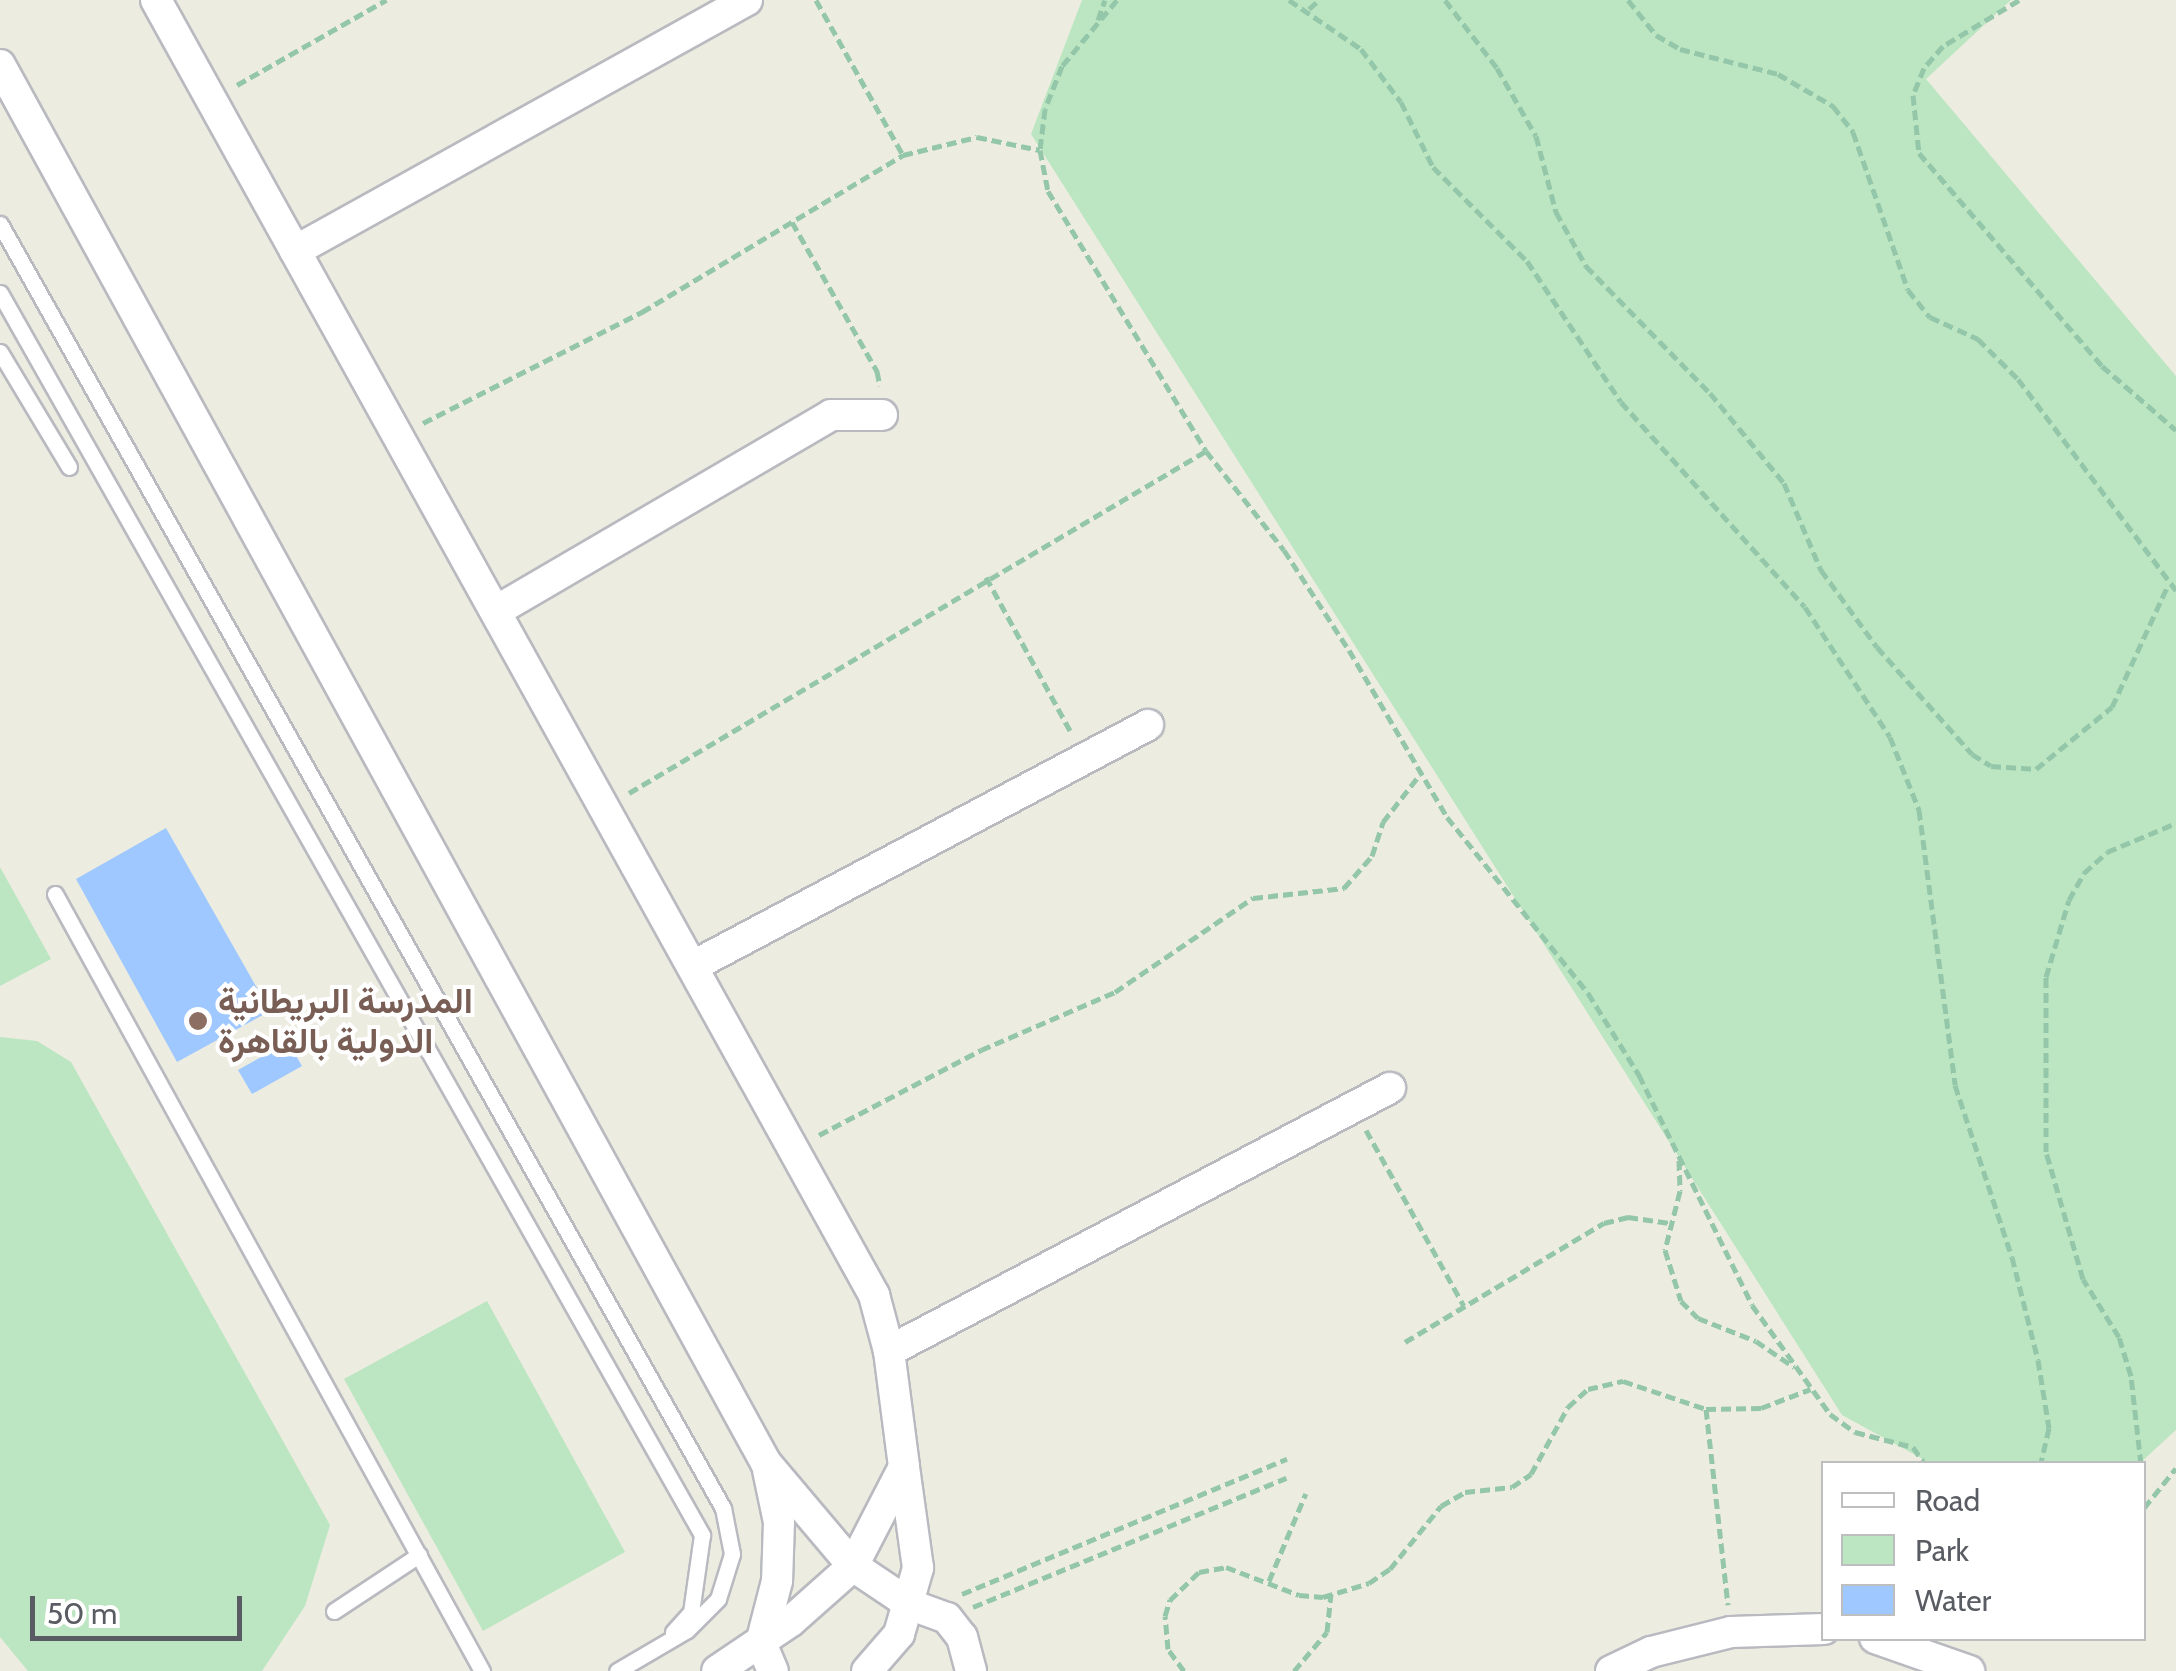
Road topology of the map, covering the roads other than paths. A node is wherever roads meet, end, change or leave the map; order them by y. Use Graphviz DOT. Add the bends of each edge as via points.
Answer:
graph roads {
  1 [pos="156,0"];
  2 [pos="747,0"];
  3 [pos="0,65"];
  4 [pos="0,224"];
  5 [pos="295,251"];
  6 [pos="0,293"];
  7 [pos="0,352"];
  8 [pos="875,414"];
  9 [pos="69,467"];
  10 [pos="496,611"];
  11 [pos="1148,725"];
  12 [pos="55,894"];
  13 [pos="694,966"];
  14 [pos="1390,1088"];
  15 [pos="888,1351"];
  16 [pos="766,1463"];
  17 [pos="904,1467"];
  18 [pos="730,1529"];
  19 [pos="702,1536"];
  20 [pos="418,1555"];
  21 [pos="852,1566"];
  22 [pos="700,1578"];
  23 [pos="728,1578"];
  24 [pos="928,1610"];
  25 [pos="334,1611"];
  26 [pos="1821,1629"];
  27 [pos="667,1639"];
  28 [pos="1884,1641"];
  29 [pos="761,1643"];
  30 [pos="482,1671"];
  31 [pos="617,1671"];
  32 [pos="717,1671"];
  33 [pos="773,1671"];
  34 [pos="867,1671"];
  35 [pos="971,1671"];
  36 [pos="1612,1671"];
  37 [pos="1969,1671"];
  1 -- 5 [label="street"];
  2 -- 5 [label="street"];
  3 -- 16 [label="street"];
  4 -- 18 [label="lane"];
  5 -- 10 [label="street"];
  6 -- 19 [label="lane"];
  7 -- 9 [label="lane"];
  8 -- 10 [label="street" via="831,415"];
  10 -- 13 [label="street"];
  11 -- 13 [label="street"];
  12 -- 20 [label="lane"];
  13 -- 15 [label="street" via="874,1294"];
  14 -- 15 [label="street"];
  15 -- 17 [label="street"];
  16 -- 21 [label="street"];
  16 -- 29 [label="street" via="779,1522 776,1582"];
  17 -- 21 [label="street"];
  17 -- 24 [label="street"];
  18 -- 19 [label="lane"];
  18 -- 23 [label="lane"];
  19 -- 22 [label="lane"];
  20 -- 25 [label="lane"];
  20 -- 30 [label="lane"];
  21 -- 24 [label="street"];
  21 -- 29 [label="street"];
  22 -- 23 [label="lane"];
  22 -- 27 [label="lane" via="691,1612"];
  23 -- 27 [label="lane" via="704,1616"];
  24 -- 34 [label="street"];
  24 -- 35 [label="street" via="962,1637"];
  26 -- 36 [label="street" via="1731,1632 1651,1652"];
  27 -- 31 [label="lane"];
  28 -- 37 [label="street"];
  29 -- 32 [label="street"];
  29 -- 33 [label="street"];
}
